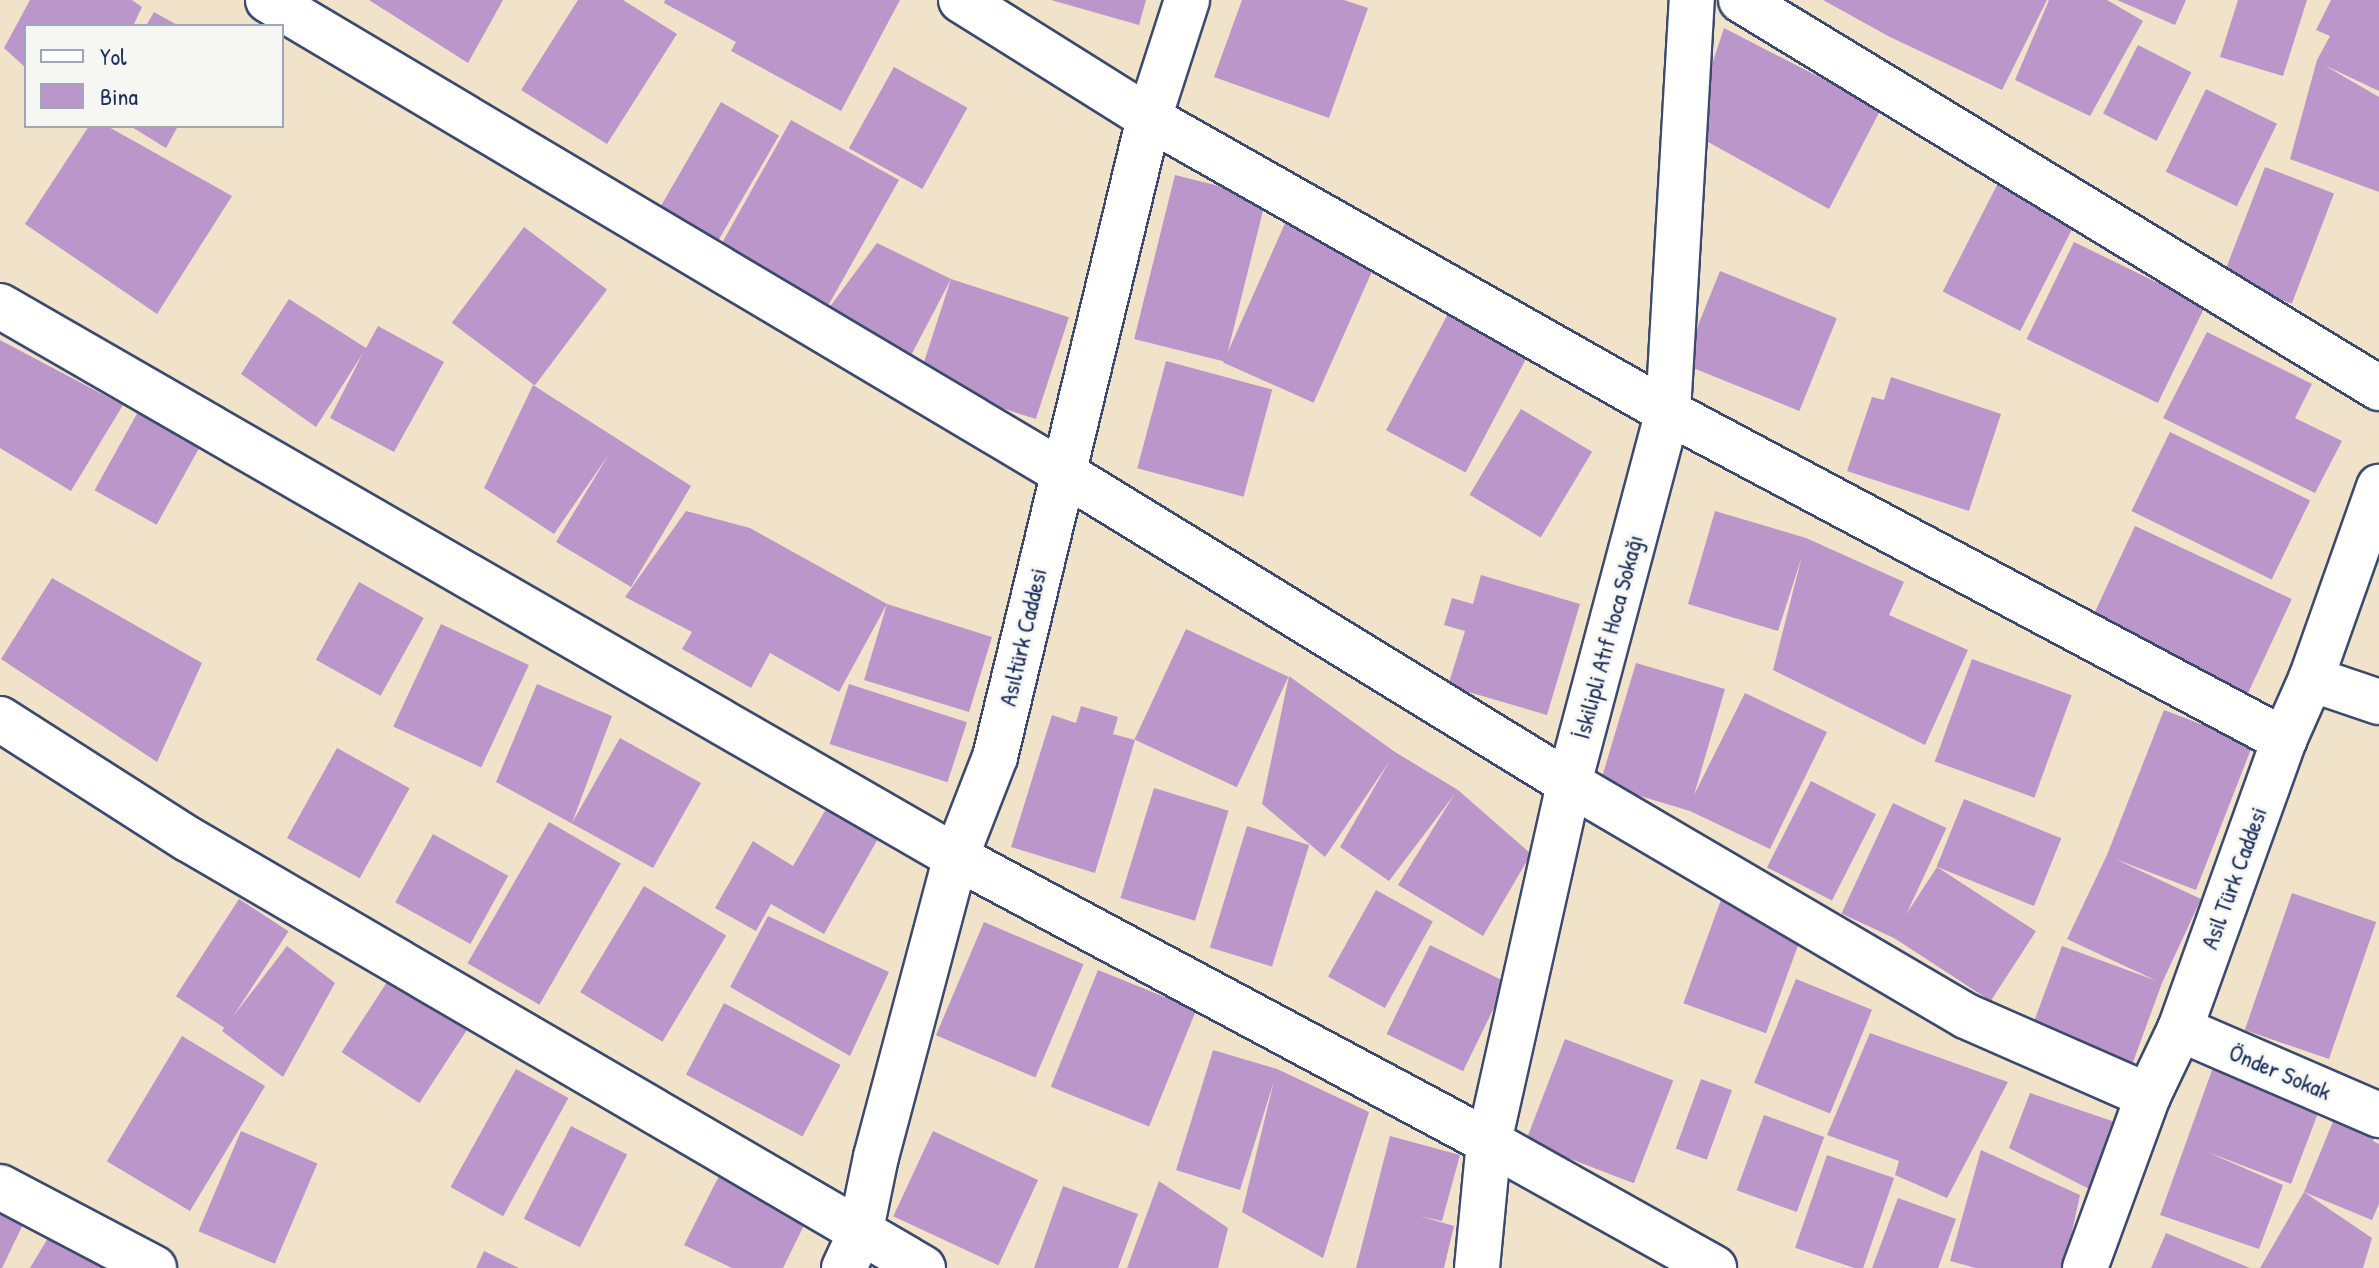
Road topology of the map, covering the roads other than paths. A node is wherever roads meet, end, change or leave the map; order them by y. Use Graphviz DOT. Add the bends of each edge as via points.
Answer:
graph roads {
  1 [pos="268,0"];
  2 [pos="961,0"];
  3 [pos="1187,0"];
  4 [pos="1692,0"];
  5 [pos="1741,0"];
  6 [pos="1149,118"];
  7 [pos="0,306"];
  8 [pos="2379,388"];
  9 [pos="1668,412"];
  10 [pos="1062,472"];
  11 [pos="2379,487"];
  12 [pos="2311,679"];
  13 [pos="2379,702"];
  14 [pos="0,719"];
  15 [pos="2284,740"];
  16 [pos="1569,783"];
  17 [pos="956,857"];
  18 [pos="2180,1029"];
  19 [pos="2148,1096"];
  20 [pos="2379,1115"];
  21 [pos="1489,1142"];
  22 [pos="0,1187"];
  23 [pos="852,1251"];
  24 [pos="154,1268"];
  25 [pos="923,1268"];
  26 [pos="1477,1268"];
  27 [pos="1714,1268"];
  28 [pos="2085,1268"];
  1 -- 10 [label="street"];
  2 -- 6 [label="street"];
  3 -- 6 [label="street, Asıltürk Caddesi"];
  4 -- 9 [label="street, İskilipli Atıf Hoca Sokağı"];
  5 -- 8 [label="street"];
  6 -- 9 [label="street"];
  6 -- 10 [label="street, Asıltürk Caddesi"];
  7 -- 17 [label="street"];
  9 -- 15 [label="street"];
  9 -- 16 [label="street, İskilipli Atıf Hoca Sokağı"];
  10 -- 16 [label="street"];
  10 -- 17 [label="street, Asıltürk Caddesi" via="995,757"];
  11 -- 12 [label="street, Asil Türk Caddesi"];
  12 -- 13 [label="street"];
  12 -- 15 [label="street, Asil Türk Caddesi"];
  14 -- 23 [label="street"];
  15 -- 18 [label="street, Asil Türk Caddesi"];
  16 -- 19 [label="street" via="1966,1016"];
  16 -- 21 [label="street, İskilipli Atıf Hoca Sokağı"];
  17 -- 21 [label="street"];
  17 -- 23 [label="street, Asıltürk Caddesi"];
  18 -- 19 [label="street, Asil Türk Caddesi"];
  18 -- 20 [label="street, Önder Sokak"];
  19 -- 28 [label="street, Asil Türk Caddesi"];
  21 -- 26 [label="street, İskilipli Atıf Hoca Sokağı"];
  21 -- 27 [label="street"];
  22 -- 24 [label="street"];
  23 -- 25 [label="street"];
}
